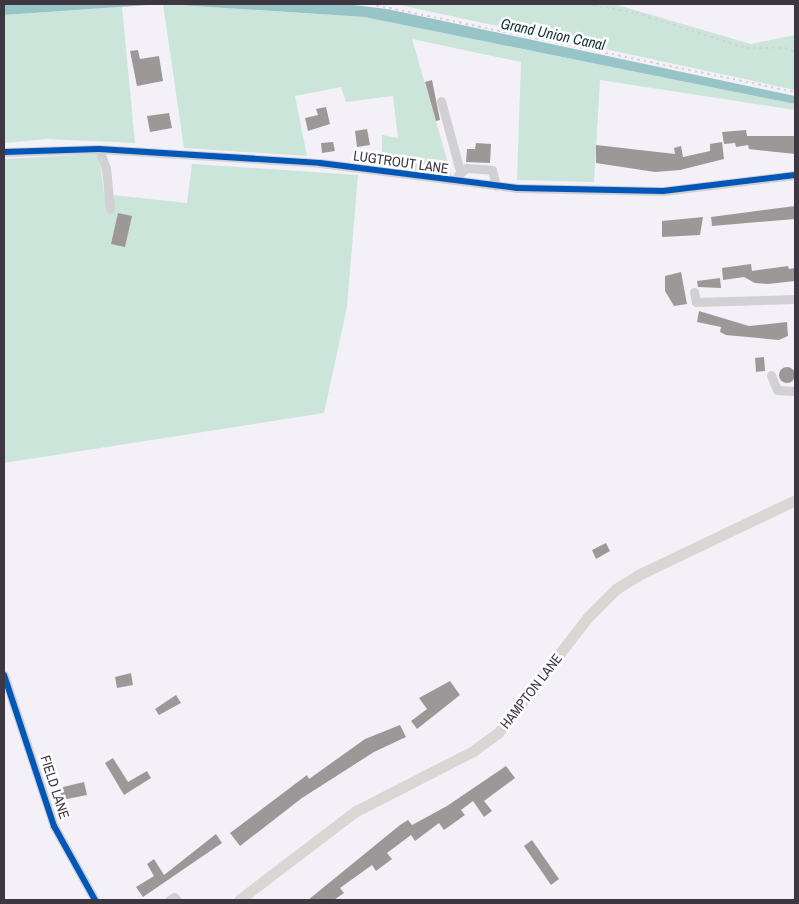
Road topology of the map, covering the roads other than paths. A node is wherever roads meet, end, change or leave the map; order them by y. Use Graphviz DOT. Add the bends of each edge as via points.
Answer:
graph roads {
  1 [pos="441,101"];
  2 [pos="99,149"];
  3 [pos="4,152"];
  4 [pos="460,171"];
  5 [pos="795,175"];
  6 [pos="456,183"];
  7 [pos="496,186"];
  8 [pos="110,209"];
  9 [pos="694,292"];
  10 [pos="795,299"];
  11 [pos="770,375"];
  12 [pos="795,391"];
  13 [pos="795,500"];
  14 [pos="4,675"];
  15 [pos="95,900"];
  16 [pos="169,900"];
  17 [pos="177,900"];
  18 [pos="239,900"];
  1 -- 4 [label="street"];
  2 -- 3 [label="street, LUGTROUT LANE"];
  2 -- 6 [label="street, LUGTROUT LANE" via="320,163"];
  2 -- 8 [label="street" via="106,168"];
  4 -- 6 [label="street"];
  4 -- 7 [label="street" via="492,170"];
  5 -- 7 [label="street, LUGTROUT LANE" via="663,191"];
  6 -- 7 [label="street, LUGTROUT LANE"];
  9 -- 10 [label="street" via="696,302 741,298"];
  11 -- 12 [label="street" via="777,390"];
  13 -- 18 [label="main road, HAMPTON LANE" via="638,575 616,589 588,617 498,733 473,751 356,811"];
  14 -- 15 [label="street, FIELD LANE" via="54,826"];
  16 -- 17 [label="street" via="174,897"];
}
